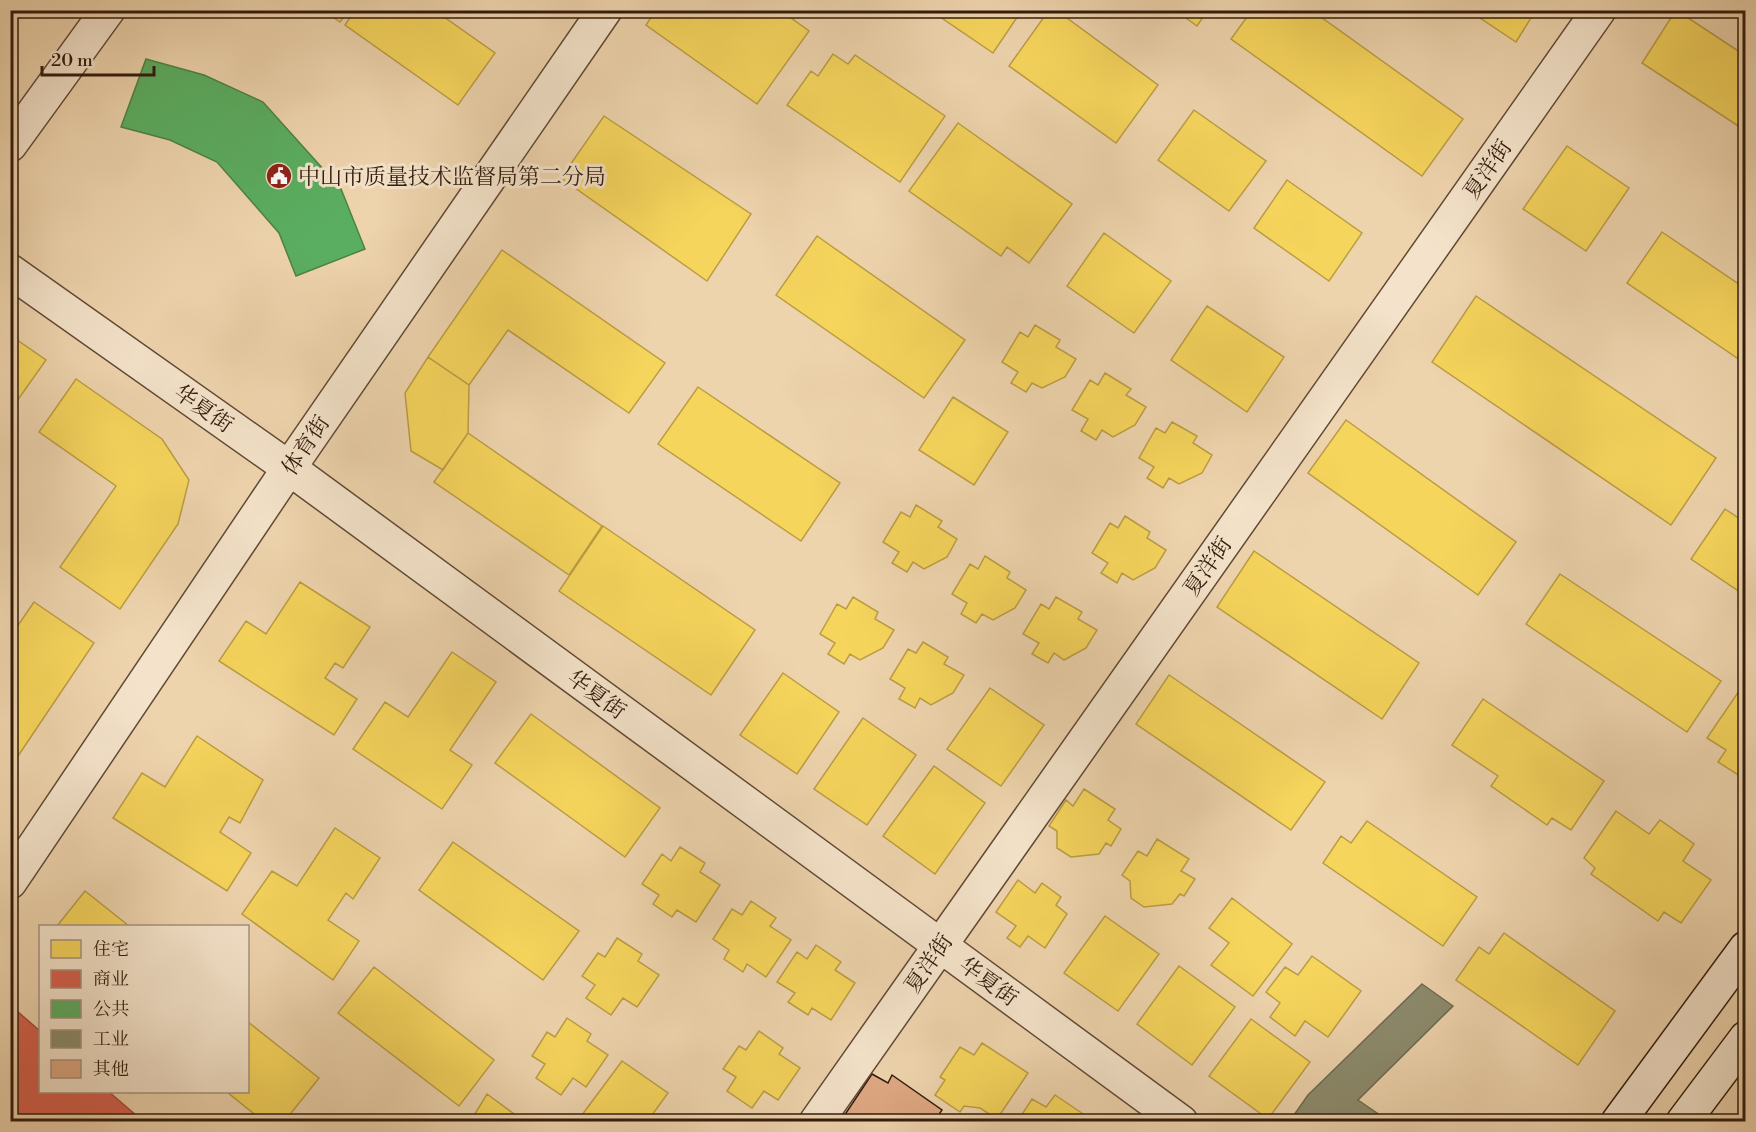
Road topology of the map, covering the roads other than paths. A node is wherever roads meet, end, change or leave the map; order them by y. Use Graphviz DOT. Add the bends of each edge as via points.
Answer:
graph roads {
  1 [pos="108,10"];
  2 [pos="605,10"];
  3 [pos="1599,10"];
  4 [pos="10,145"];
  5 [pos="10,271"];
  6 [pos="289,468"];
  7 [pos="10,882"];
  8 [pos="940,945"];
  9 [pos="1746,948"];
  10 [pos="1745,1040"];
  11 [pos="816,1122"];
  12 [pos="1181,1122"];
  13 [pos="1618,1122"];
  14 [pos="1683,1122"];
  1 -- 4 [label="street"];
  2 -- 6 [label="street, 体育街"];
  3 -- 8 [label="street, 夏洋街"];
  5 -- 6 [label="street, 华夏街"];
  6 -- 7 [label="street, 体育街"];
  6 -- 8 [label="street, 华夏街"];
  8 -- 11 [label="street, 夏洋街"];
  8 -- 12 [label="street, 华夏街"];
  9 -- 13 [label="street"];
  10 -- 14 [label="street"];
}
